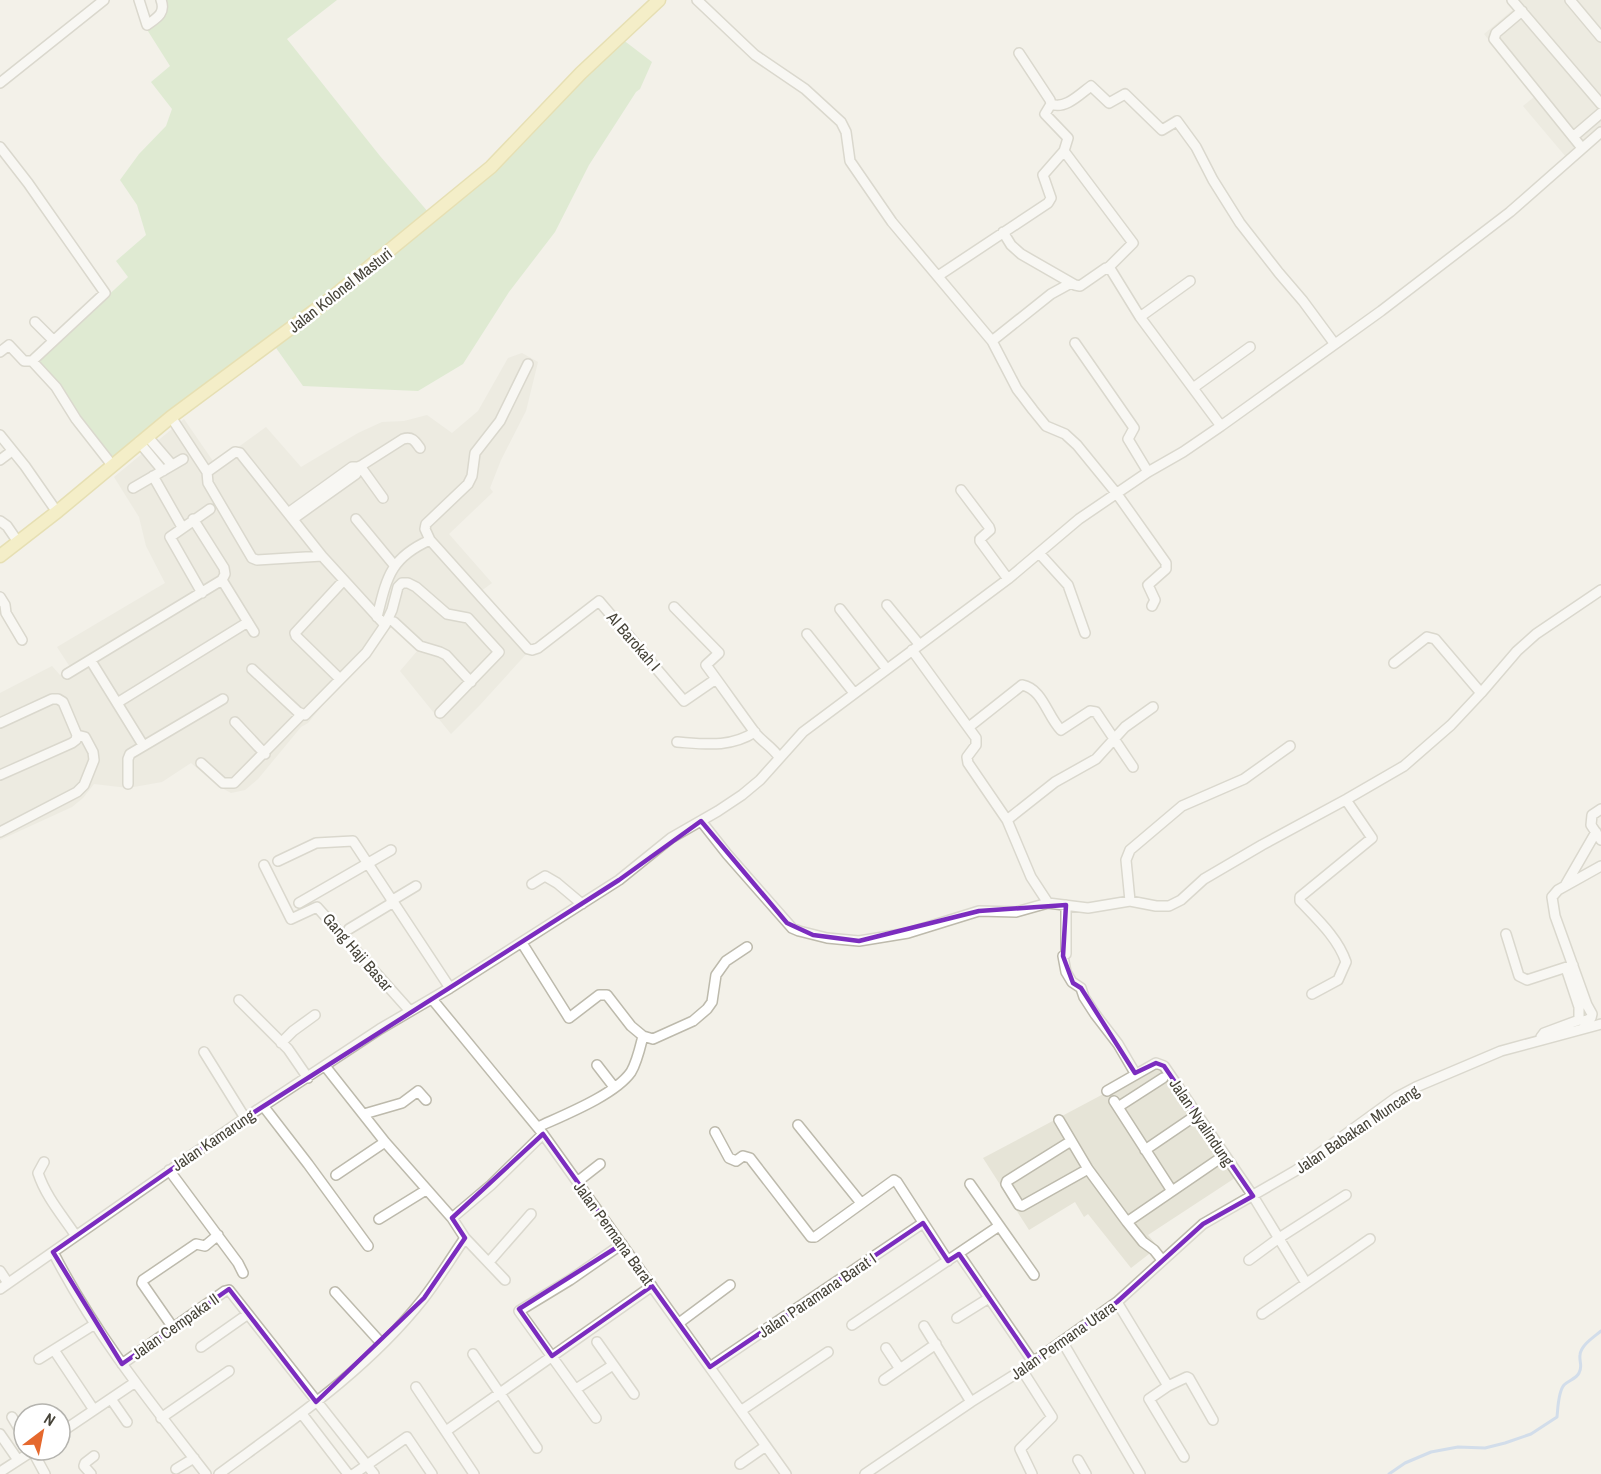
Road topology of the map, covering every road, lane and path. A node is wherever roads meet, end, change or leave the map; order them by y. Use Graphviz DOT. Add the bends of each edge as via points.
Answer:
graph roads {
  1 [pos="104,0"];
  2 [pos="139,0"];
  3 [pos="161,0"];
  4 [pos="659,0"];
  5 [pos="697,0"];
  6 [pos="1512,0"];
  7 [pos="1570,0"];
  8 [pos="1522,11"];
  9 [pos="1601,37"];
  10 [pos="1019,53"];
  11 [pos="0,83"];
  12 [pos="1051,104"];
  13 [pos="1601,104"];
  14 [pos="1601,113"];
  15 [pos="1601,132"];
  16 [pos="1573,137"];
  17 [pos="0,147"];
  18 [pos="1582,148"];
  19 [pos="1064,151"];
  20 [pos="1003,232"];
  21 [pos="1108,268"];
  22 [pos="938,276"];
  23 [pos="1190,281"];
  24 [pos="1071,283"];
  25 [pos="1140,317"];
  26 [pos="34,322"];
  27 [pos="53,340"];
  28 [pos="992,341"];
  29 [pos="1334,343"];
  30 [pos="1075,344"];
  31 [pos="1250,347"];
  32 [pos="0,352"];
  33 [pos="32,361"];
  34 [pos="528,363"];
  35 [pos="1193,388"];
  36 [pos="171,417"];
  37 [pos="1221,426"];
  38 [pos="0,435"];
  39 [pos="143,439"];
  40 [pos="420,448"];
  41 [pos="183,459"];
  42 [pos="112,465"];
  43 [pos="172,465"];
  44 [pos="360,467"];
  45 [pos="163,471"];
  46 [pos="207,472"];
  47 [pos="1148,472"];
  48 [pos="153,476"];
  49 [pos="133,488"];
  50 [pos="961,490"];
  51 [pos="1117,494"];
  52 [pos="383,498"];
  53 [pos="210,508"];
  54 [pos="57,512"];
  55 [pos="291,516"];
  56 [pos="193,519"];
  57 [pos="356,519"];
  58 [pos="1,523"];
  59 [pos="182,526"];
  60 [pos="430,540"];
  61 [pos="312,543"];
  62 [pos="16,544"];
  63 [pos="1039,553"];
  64 [pos="0,556"];
  65 [pos="322,556"];
  66 [pos="309,557"];
  67 [pos="394,565"];
  68 [pos="1008,579"];
  69 [pos="222,580"];
  70 [pos="344,580"];
  71 [pos="1601,590"];
  72 [pos="202,593"];
  73 [pos="0,597"];
  74 [pos="887,605"];
  75 [pos="1152,606"];
  76 [pos="674,607"];
  77 [pos="840,609"];
  78 [pos="377,617"];
  79 [pos="248,622"];
  80 [pos="389,624"];
  81 [pos="254,632"];
  82 [pos="1085,633"];
  83 [pos="807,634"];
  84 [pos="22,640"];
  85 [pos="915,647"];
  86 [pos="91,661"];
  87 [pos="1394,663"];
  88 [pos="886,668"];
  89 [pos="252,669"];
  90 [pos="67,674"];
  91 [pos="340,679"];
  92 [pos="716,679"];
  93 [pos="471,682"];
  94 [pos="854,693"];
  95 [pos="1481,693"];
  96 [pos="223,699"];
  97 [pos="117,703"];
  98 [pos="1152,707"];
  99 [pos="440,713"];
  100 [pos="302,715"];
  101 [pos="235,722"];
  102 [pos="0,723"];
  103 [pos="969,727"];
  104 [pos="755,732"];
  105 [pos="77,735"];
  106 [pos="1115,738"];
  107 [pos="677,742"];
  108 [pos="143,746"];
  109 [pos="1290,746"];
  110 [pos="265,754"];
  111 [pos="779,757"];
  112 [pos="201,763"];
  113 [pos="1133,767"];
  114 [pos="0,775"];
  115 [pos="128,784"];
  116 [pos="1346,800"];
  117 [pos="1601,809"];
  118 [pos="1007,820"];
  119 [pos="701,821"];
  120 [pos="0,832"];
  121 [pos="1598,836"];
  122 [pos="391,850"];
  123 [pos="278,861"];
  124 [pos="368,864"];
  125 [pos="264,865"];
  126 [pos="1601,866"];
  127 [pos="532,884"];
  128 [pos="416,886"];
  129 [pos="1564,886"];
  130 [pos="1130,901"];
  131 [pos="391,902"];
  132 [pos="299,903"];
  133 [pos="1048,903"];
  134 [pos="582,904"];
  135 [pos="1066,905"];
  136 [pos="349,928"];
  137 [pos="1506,934"];
  138 [pos="522,943"];
  139 [pos="747,947"];
  140 [pos="1569,967"];
  141 [pos="450,988"];
  142 [pos="1312,994"];
  143 [pos="432,999"];
  144 [pos="239,1000"];
  145 [pos="410,1011"];
  146 [pos="315,1015"];
  147 [pos="1601,1024"];
  148 [pos="643,1036"];
  149 [pos="1542,1040"];
  150 [pos="281,1043"];
  151 [pos="204,1052"];
  152 [pos="597,1065"];
  153 [pos="325,1066"];
  154 [pos="1135,1073"];
  155 [pos="308,1078"];
  156 [pos="1162,1078"];
  157 [pos="614,1087"];
  158 [pos="1107,1091"];
  159 [pos="426,1100"];
  160 [pos="264,1107"];
  161 [pos="364,1114"];
  162 [pos="245,1118"];
  163 [pos="1192,1118"];
  164 [pos="1059,1119"];
  165 [pos="798,1125"];
  166 [pos="541,1131"];
  167 [pos="715,1132"];
  168 [pos="1071,1141"];
  169 [pos="385,1142"];
  170 [pos="1145,1150"];
  171 [pos="1219,1159"];
  172 [pos="44,1162"];
  173 [pos="600,1164"];
  174 [pos="1088,1169"];
  175 [pos="169,1170"];
  176 [pos="336,1175"];
  177 [pos="577,1182"];
  178 [pos="970,1184"];
  179 [pos="426,1190"];
  180 [pos="1172,1191"];
  181 [pos="1346,1195"];
  182 [pos="1253,1196"];
  183 [pos="861,1203"];
  184 [pos="531,1214"];
  185 [pos="452,1218"];
  186 [pos="379,1219"];
  187 [pos="1127,1222"];
  188 [pos="924,1223"];
  189 [pos="999,1226"];
  190 [pos="218,1235"];
  191 [pos="76,1236"];
  192 [pos="465,1238"];
  193 [pos="1279,1238"];
  194 [pos="1370,1239"];
  195 [pos="622,1244"];
  196 [pos="368,1246"];
  197 [pos="53,1252"];
  198 [pos="959,1254"];
  199 [pos="1249,1260"];
  200 [pos="948,1261"];
  201 [pos="489,1262"];
  202 [pos="1160,1263"];
  203 [pos="0,1271"];
  204 [pos="243,1273"];
  205 [pos="1034,1275"];
  206 [pos="505,1280"];
  207 [pos="1306,1283"];
  208 [pos="730,1285"];
  209 [pos="4,1286"];
  210 [pos="652,1286"];
  211 [pos="335,1292"];
  212 [pos="989,1298"];
  213 [pos="1117,1302"];
  214 [pos="248,1314"];
  215 [pos="1262,1314"];
  216 [pos="957,1318"];
  217 [pos="679,1323"];
  218 [pos="95,1324"];
  219 [pos="852,1324"];
  220 [pos="924,1326"];
  221 [pos="174,1329"];
  222 [pos="1062,1341"];
  223 [pos="597,1342"];
  224 [pos="382,1344"];
  225 [pos="936,1344"];
  226 [pos="201,1347"];
  227 [pos="886,1348"];
  228 [pos="54,1350"];
  229 [pos="828,1352"];
  230 [pos="473,1354"];
  231 [pos="552,1356"];
  232 [pos="39,1359"];
  233 [pos="1033,1362"];
  234 [pos="122,1364"];
  235 [pos="613,1365"];
  236 [pos="710,1367"];
  237 [pos="900,1369"];
  238 [pos="1022,1370"];
  239 [pos="229,1371"];
  240 [pos="884,1380"];
  241 [pos="134,1383"];
  242 [pos="1167,1386"];
  243 [pos="416,1387"];
  244 [pos="576,1389"];
  245 [pos="500,1392"];
  246 [pos="634,1394"];
  247 [pos="111,1399"];
  248 [pos="316,1402"];
  249 [pos="971,1402"];
  250 [pos="94,1410"];
  251 [pos="742,1410"];
  252 [pos="302,1414"];
  253 [pos="161,1418"];
  254 [pos="596,1418"];
  255 [pos="1213,1420"];
  256 [pos="127,1422"];
  257 [pos="72,1425"];
  258 [pos="446,1431"];
  259 [pos="0,1434"];
  260 [pos="766,1446"];
  261 [pos="537,1448"];
  262 [pos="12,1451"];
  263 [pos="94,1456"];
  264 [pos="1184,1457"];
  265 [pos="194,1458"];
  266 [pos="1078,1460"];
  267 [pos="15,1462"];
  268 [pos="367,1464"];
  269 [pos="740,1464"];
  270 [pos="176,1469"];
  271 [pos="0,1472"];
  272 [pos="91,1474"];
  273 [pos="206,1474"];
  274 [pos="219,1474"];
  275 [pos="348,1474"];
  276 [pos="354,1474"];
  277 [pos="374,1474"];
  278 [pos="432,1474"];
  279 [pos="474,1474"];
  280 [pos="786,1474"];
  281 [pos="865,1474"];
  282 [pos="1032,1474"];
  283 [pos="1086,1474"];
  284 [pos="1140,1474"];
  1 -- 11 [label="street"];
  2 -- 3 [label="street" via="147,25 162,13"];
  4 -- 36 [label="main road, Jalan Kolonel Masturi" via="581,73 491,167 330,299"];
  5 -- 22 [label="street" via="755,55 805,88 840,122 845,128 850,161 892,222"];
  6 -- 8 [label="street"];
  7 -- 9 [label="street"];
  8 -- 13 [label="street"];
  8 -- 16 [label="street" via="1494,39"];
  10 -- 12 [label="street"];
  12 -- 19 [label="street" via="1045,114 1068,138"];
  12 -- 29 [label="street" via="1065,104 1091,86 1109,104 1124,93 1158,129 1166,129 1177,121 1240,223"];
  14 -- 16 [label="street"];
  15 -- 18 [label="street"];
  16 -- 18 [label="street"];
  17 -- 27 [label="street" via="105,293"];
  18 -- 29 [label="street, Jalan Kamarung" via="1510,212"];
  19 -- 20 [label="street" via="1043,175 1052,195 1050,201"];
  19 -- 21 [label="street" via="1133,243"];
  20 -- 22 [label="street"];
  20 -- 24 [label="street" via="1021,254"];
  21 -- 24 [label="street" via="1080,285"];
  21 -- 25 [label="street"];
  22 -- 28 [label="street"];
  23 -- 25 [label="street"];
  24 -- 28 [label="street"];
  25 -- 35 [label="street"];
  26 -- 27 [label="street"];
  27 -- 33 [label="street"];
  28 -- 51 [label="street" via="1017,389 1046,426 1065,434 1077,445"];
  29 -- 37 [label="street, Jalan Kamarung"];
  30 -- 47 [label="street" via="1134,428 1128,439"];
  31 -- 35 [label="street"];
  32 -- 33 [label="street" via="9,345 24,360"];
  33 -- 42 [label="street" via="56,387"];
  34 -- 60 [label="street" via="500,421 475,453 468,484 426,524"];
  35 -- 37 [label="street"];
  36 -- 39 [label="main road, Jalan Kolonel Masturi"];
  36 -- 46 [label="street"];
  37 -- 47 [label="street, Jalan Kamarung"];
  38 -- 54 [label="street"];
  39 -- 42 [label="main road, Jalan Kolonel Masturi"];
  39 -- 43 [label="street"];
  39 -- 45 [label="street"];
  40 -- 44 [label="street" via="409,437"];
  41 -- 43 [label="street"];
  42 -- 54 [label="main road, Jalan Kolonel Masturi"];
  43 -- 45 [label="street"];
  44 -- 52 [label="street"];
  44 -- 55 [label="street" via="352,468"];
  45 -- 48 [label="street"];
  46 -- 55 [label="street" via="235,452 240,453"];
  46 -- 66 [label="street" via="208,483 252,558"];
  47 -- 51 [label="street, Jalan Kamarung"];
  48 -- 49 [label="street"];
  48 -- 59 [label="street"];
  50 -- 68 [label="street" via="989,527 980,542"];
  51 -- 63 [label="street, Jalan Kamarung"];
  51 -- 75 [label="street" via="1167,565 1149,584 1155,600"];
  53 -- 56 [label="street"];
  54 -- 62 [label="main road, Jalan Kolonel Masturi"];
  55 -- 61 [label="street"];
  56 -- 59 [label="street"];
  56 -- 69 [label="street" via="224,568"];
  57 -- 67 [label="street"];
  58 -- 62 [label="street"];
  59 -- 72 [label="street" via="171,534 171,541"];
  60 -- 67 [label="street" via="416,546"];
  60 -- 92 [label="street, Al Barokah I" via="528,649 538,648 599,601 684,701"];
  61 -- 65 [label="street"];
  61 -- 66 [label="street"];
  62 -- 64 [label="main road, Jalan Kolonel Masturi"];
  63 -- 68 [label="street, Jalan Kamarung"];
  63 -- 82 [label="street" via="1068,585"];
  65 -- 66 [label="street"];
  65 -- 70 [label="street"];
  67 -- 78 [label="street"];
  68 -- 85 [label="street, Jalan Kamarung"];
  69 -- 72 [label="street"];
  69 -- 79 [label="street"];
  70 -- 78 [label="street"];
  70 -- 91 [label="street" via="295,633"];
  71 -- 95 [label="street" via="1536,634 1503,665"];
  72 -- 86 [label="street"];
  73 -- 84 [label="street"];
  74 -- 85 [label="street"];
  76 -- 92 [label="street" via="718,653 706,665"];
  77 -- 88 [label="street"];
  78 -- 80 [label="street"];
  79 -- 81 [label="street"];
  79 -- 97 [label="street"];
  80 -- 91 [label="street"];
  80 -- 93 [label="street" via="420,646 440,651"];
  80 -- 93 [label="street" via="402,583 416,587 447,614 468,618 499,652"];
  83 -- 94 [label="street"];
  85 -- 88 [label="street, Jalan Kamarung"];
  85 -- 103 [label="street"];
  86 -- 90 [label="street"];
  86 -- 97 [label="street"];
  87 -- 95 [label="street" via="1427,637 1432,638"];
  88 -- 94 [label="street, Jalan Kamarung"];
  89 -- 100 [label="street"];
  91 -- 100 [label="street"];
  92 -- 104 [label="street"];
  93 -- 99 [label="street"];
  94 -- 111 [label="street, Jalan Kamarung" via="803,732"];
  95 -- 116 [label="street" via="1404,766"];
  96 -- 108 [label="street"];
  97 -- 108 [label="street"];
  98 -- 106 [label="street"];
  100 -- 110 [label="street"];
  101 -- 110 [label="street"];
  102 -- 105 [label="street" via="58,699 63,702"];
  103 -- 106 [label="street" via="1022,685 1038,694 1060,730 1094,711"];
  103 -- 118 [label="street" via="977,742 967,757 968,763"];
  104 -- 107 [label="street" via="720,745"];
  104 -- 111 [label="street"];
  105 -- 114 [label="street" via="72,743"];
  105 -- 120 [label="street" via="85,736 93,752 94,760 84,785"];
  106 -- 113 [label="street"];
  106 -- 118 [label="street" via="1089,764 1055,782"];
  108 -- 115 [label="street" via="129,755"];
  109 -- 130 [label="street" via="1244,779 1182,806 1130,850 1126,860"];
  110 -- 112 [label="street" via="229,784"];
  111 -- 119 [label="street, Jalan Kamarung" via="748,789"];
  116 -- 130 [label="street" via="1262,844 1204,879 1174,903 1164,907"];
  116 -- 142 [label="street" via="1372,838 1300,897 1334,938 1346,962 1338,980"];
  117 -- 121 [label="street" via="1591,819"];
  118 -- 133 [label="street" via="1031,877"];
  119 -- 133 [label="street" via="787,923 813,935 859,941 908,933 978,911 1016,912"];
  119 -- 134 [label="street, Jalan Kamarung" via="671,838"];
  121 -- 129 [label="street"];
  122 -- 124 [label="street"];
  123 -- 124 [label="street" via="316,843 351,840"];
  124 -- 131 [label="street"];
  124 -- 132 [label="street"];
  125 -- 145 [label="street, Gang Haji Basar" via="291,919 317,907"];
  126 -- 129 [label="street"];
  127 -- 134 [label="street" via="545,876"];
  128 -- 131 [label="street"];
  129 -- 140 [label="street" via="1552,897 1552,904"];
  130 -- 135 [label="street" via="1098,908"];
  131 -- 136 [label="street"];
  131 -- 141 [label="street"];
  133 -- 135 [label="street"];
  134 -- 138 [label="street, Jalan Kamarung"];
  135 -- 154 [label="street" via="1066,972 1081,988"];
  137 -- 140 [label="street" via="1522,979"];
  138 -- 141 [label="street, Jalan Kamarung"];
  138 -- 148 [label="street" via="569,1018 599,995 608,994"];
  139 -- 148 [label="street" via="726,961 716,975 712,1002 693,1021 653,1039"];
  140 -- 149 [label="street" via="1591,1018 1544,1033"];
  141 -- 143 [label="street, Jalan Kamarung"];
  143 -- 145 [label="street, Jalan Kamarung"];
  143 -- 166 [label="street, Jalan Permana Barat"];
  144 -- 150 [label="street"];
  145 -- 153 [label="street, Jalan Kamarung"];
  146 -- 150 [label="street"];
  147 -- 149 [label="street, Jalan Babakan Muncang"];
  148 -- 157 [label="street" via="632,1070"];
  149 -- 182 [label="street, Jalan Babakan Muncang" via="1501,1051 1397,1097 1295,1171"];
  150 -- 155 [label="street"];
  151 -- 162 [label="street"];
  152 -- 157 [label="street"];
  153 -- 155 [label="street, Jalan Kamarung"];
  153 -- 161 [label="street"];
  154 -- 158 [label="street"];
  154 -- 182 [label="street, Jalan Nyalindung" via="1156,1063 1164,1066"];
  155 -- 160 [label="street, Jalan Kamarung"];
  156 -- 170 [label="street" via="1116,1104"];
  157 -- 166 [label="street"];
  159 -- 161 [label="street" via="418,1091 402,1103"];
  160 -- 162 [label="street, Jalan Kamarung"];
  160 -- 196 [label="street"];
  161 -- 169 [label="street"];
  162 -- 175 [label="street, Jalan Kamarung"];
  163 -- 170 [label="street"];
  164 -- 168 [label="street"];
  165 -- 183 [label="street"];
  166 -- 177 [label="street, Jalan Permana Barat"];
  166 -- 185 [label="street" via="491,1185"];
  167 -- 183 [label="street" via="729,1158 750,1158 811,1238"];
  168 -- 174 [label="street"];
  168 -- 174 [label="street" via="1006,1184 1023,1206"];
  169 -- 176 [label="street"];
  169 -- 179 [label="street"];
  170 -- 180 [label="street"];
  171 -- 180 [label="street"];
  172 -- 191 [label="street" via="38,1173 40,1180"];
  173 -- 177 [label="street"];
  174 -- 187 [label="street"];
  175 -- 190 [label="street"];
  175 -- 191 [label="street, Jalan Kamarung"];
  177 -- 195 [label="street, Jalan Permana Barat"];
  178 -- 189 [label="street"];
  179 -- 185 [label="street"];
  179 -- 186 [label="street"];
  180 -- 187 [label="street"];
  181 -- 193 [label="street"];
  182 -- 193 [label="street"];
  182 -- 202 [label="street, Jalan Permana Utara" via="1203,1224"];
  183 -- 188 [label="street" via="894,1180"];
  184 -- 201 [label="street"];
  185 -- 192 [label="street"];
  187 -- 202 [label="street" via="1154,1250"];
  188 -- 200 [label="street"];
  188 -- 236 [label="street, Jalan Paramana Barat I"];
  189 -- 198 [label="street"];
  189 -- 205 [label="street"];
  190 -- 204 [label="street"];
  190 -- 221 [label="street" via="205,1246 196,1244 186,1249 143,1280"];
  191 -- 197 [label="street, Jalan Kamarung"];
  192 -- 201 [label="street"];
  192 -- 224 [label="street" via="424,1298"];
  193 -- 199 [label="street"];
  193 -- 207 [label="street"];
  194 -- 207 [label="street"];
  195 -- 210 [label="street, Jalan Permana Barat"];
  195 -- 231 [label="street" via="519,1309"];
  197 -- 209 [label="street, Jalan Kamarung"];
  197 -- 218 [label="street"];
  198 -- 200 [label="street"];
  198 -- 212 [label="street"];
  200 -- 219 [label="street"];
  201 -- 206 [label="street"];
  202 -- 213 [label="street, Jalan Permana Utara"];
  203 -- 209 [label="street"];
  207 -- 215 [label="street"];
  208 -- 217 [label="street"];
  210 -- 217 [label="street, Jalan Permana Barat"];
  210 -- 231 [label="street"];
  211 -- 224 [label="street"];
  212 -- 216 [label="street"];
  212 -- 233 [label="street"];
  213 -- 222 [label="street, Jalan Permana Utara"];
  213 -- 242 [label="street"];
  214 -- 221 [label="street, Jalan Cempaka II" via="230,1290 225,1291"];
  214 -- 226 [label="street"];
  214 -- 248 [label="street"];
  217 -- 236 [label="street, Jalan Permana Barat"];
  218 -- 228 [label="street"];
  218 -- 234 [label="street"];
  220 -- 225 [label="street"];
  221 -- 234 [label="street, Jalan Cempaka II"];
  222 -- 233 [label="street, Jalan Permana Utara"];
  222 -- 284 [label="street"];
  223 -- 235 [label="street"];
  224 -- 248 [label="street"];
  225 -- 237 [label="street"];
  225 -- 249 [label="street"];
  227 -- 237 [label="street"];
  228 -- 232 [label="street"];
  228 -- 250 [label="street"];
  229 -- 251 [label="street"];
  230 -- 245 [label="street"];
  231 -- 244 [label="street"];
  231 -- 245 [label="street"];
  233 -- 238 [label="street, Jalan Permana Utara"];
  234 -- 241 [label="street"];
  235 -- 244 [label="street"];
  235 -- 246 [label="street"];
  236 -- 251 [label="street, Jalan Permana Barat"];
  237 -- 240 [label="street"];
  238 -- 249 [label="street, Jalan Permana Utara"];
  238 -- 282 [label="street" via="1052,1417 1020,1449"];
  239 -- 253 [label="street"];
  241 -- 247 [label="street"];
  241 -- 253 [label="street"];
  242 -- 255 [label="street" via="1189,1378"];
  242 -- 264 [label="street" via="1149,1399"];
  243 -- 258 [label="street"];
  244 -- 254 [label="street"];
  245 -- 258 [label="street"];
  245 -- 261 [label="street"];
  247 -- 250 [label="street"];
  247 -- 256 [label="street"];
  248 -- 252 [label="street"];
  248 -- 268 [label="street"];
  249 -- 281 [label="street, Jalan Permana Utara"];
  250 -- 257 [label="street"];
  251 -- 260 [label="street, Jalan Permana Barat"];
  252 -- 274 [label="street"];
  252 -- 275 [label="street"];
  253 -- 265 [label="street"];
  258 -- 279 [label="street"];
  259 -- 262 [label="street"];
  260 -- 269 [label="street"];
  260 -- 280 [label="street, Jalan Permana Barat"];
  263 -- 272 [label="street" via="84,1466"];
  265 -- 270 [label="street"];
  265 -- 273 [label="street"];
  266 -- 283 [label="street"];
  267 -- 271 [label="street"];
  268 -- 276 [label="street"];
  268 -- 277 [label="street"];
  268 -- 278 [label="street" via="407,1437"];
}
